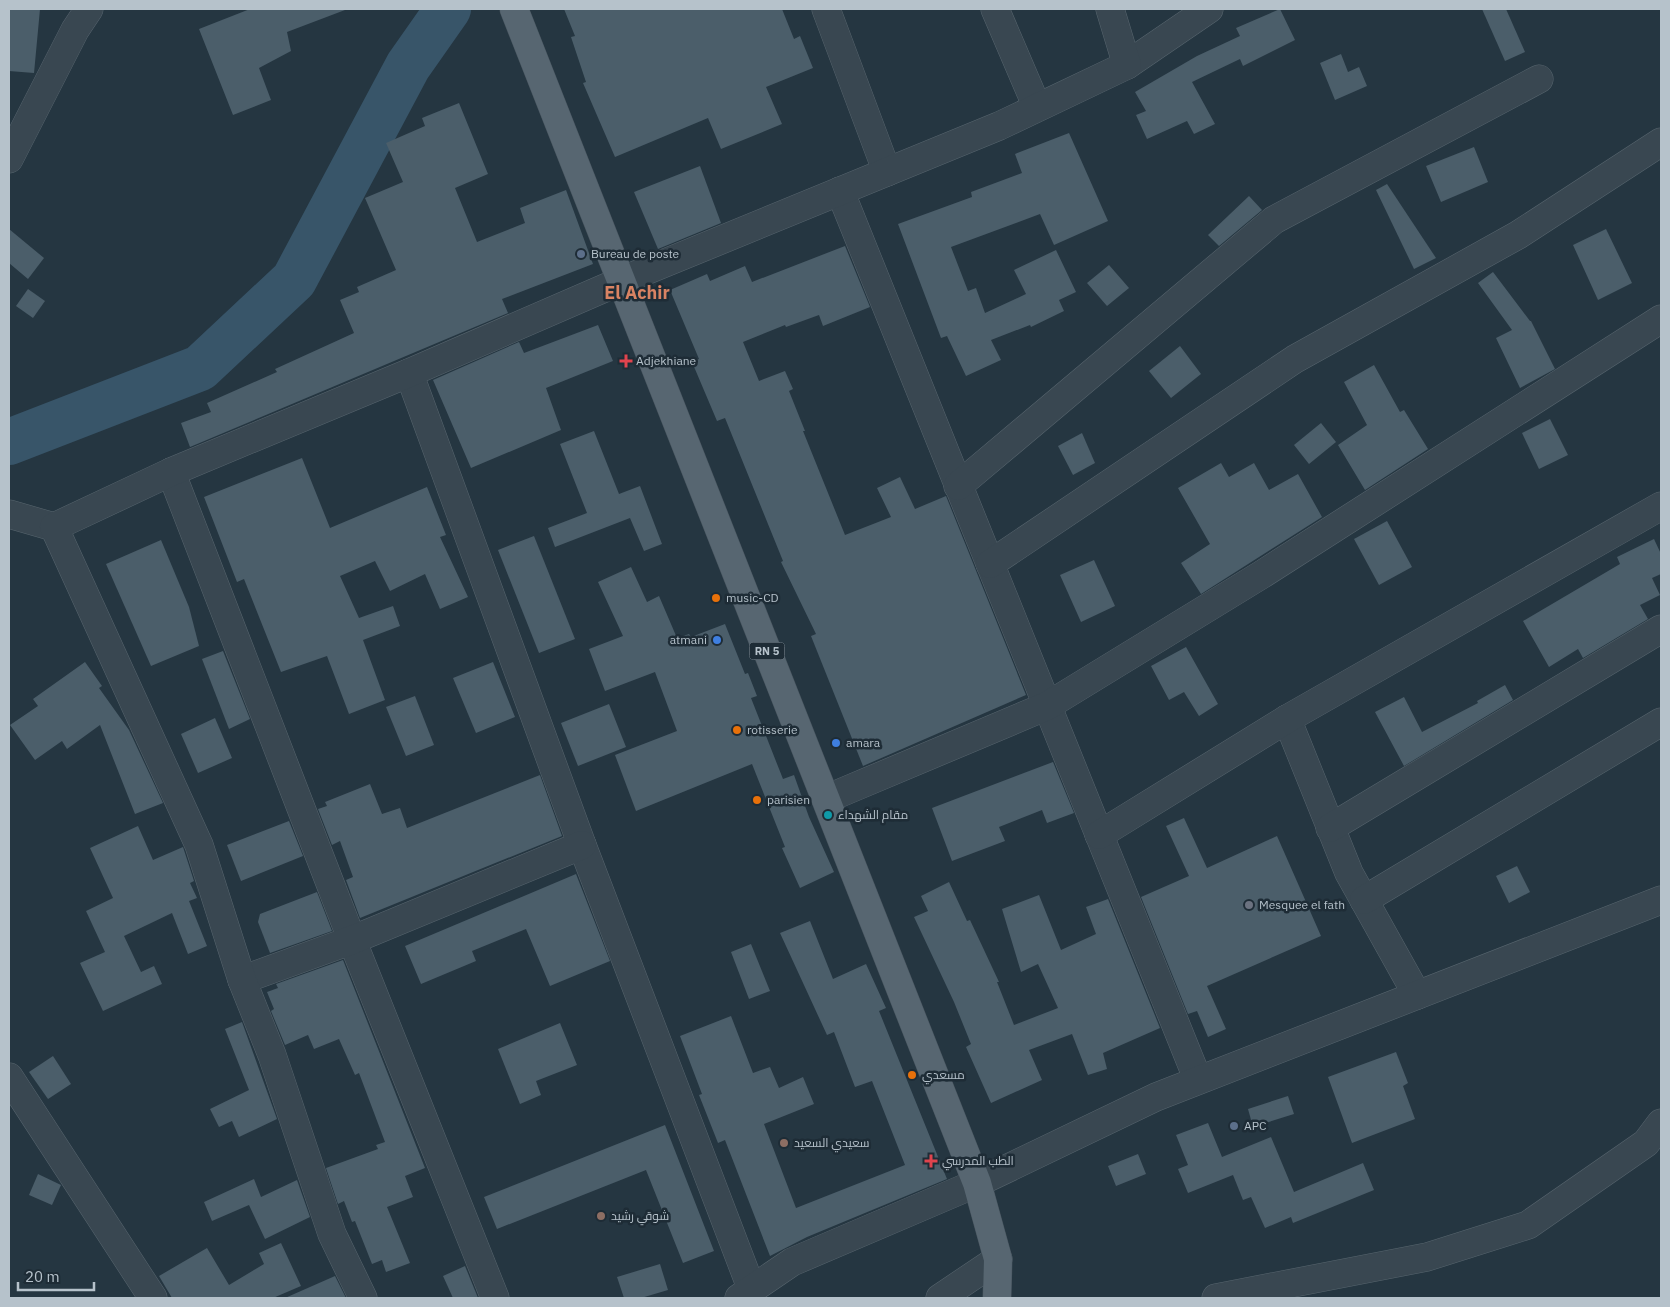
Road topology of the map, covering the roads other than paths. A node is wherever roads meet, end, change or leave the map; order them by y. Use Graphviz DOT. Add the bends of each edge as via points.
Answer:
graph roads {
  1 [pos="88,9"];
  2 [pos="514,9"];
  3 [pos="826,9"];
  4 [pos="995,9"];
  5 [pos="1110,9"];
  6 [pos="1209,9"];
  7 [pos="1127,65"];
  8 [pos="1539,79"];
  9 [pos="1037,108"];
  10 [pos="1661,142"];
  11 [pos="9,159"];
  12 [pos="887,172"];
  13 [pos="840,191"];
  14 [pos="622,281"];
  15 [pos="1661,319"];
  16 [pos="409,373"];
  17 [pos="171,472"];
  18 [pos="958,486"];
  19 [pos="1661,506"];
  20 [pos="9,514"];
  21 [pos="54,527"];
  22 [pos="990,564"];
  23 [pos="1661,629"];
  24 [pos="1047,706"];
  25 [pos="1287,720"];
  26 [pos="1661,722"];
  27 [pos="826,799"];
  28 [pos="1330,828"];
  29 [pos="1099,834"];
  30 [pos="582,845"];
  31 [pos="1364,900"];
  32 [pos="1661,900"];
  33 [pos="352,940"];
  34 [pos="242,980"];
  35 [pos="1417,995"];
  36 [pos="9,1077"];
  37 [pos="1198,1080"];
  38 [pos="1661,1123"];
  39 [pos="977,1183"];
  40 [pos="998,1259"];
  41 [pos="746,1294"];
  42 [pos="153,1298"];
  43 [pos="363,1298"];
  44 [pos="495,1298"];
  45 [pos="940,1298"];
  46 [pos="997,1298"];
  47 [pos="1216,1298"];
  1 -- 11 [label="street"];
  2 -- 14 [label="main road, RN 5"];
  3 -- 12 [label="street"];
  4 -- 9 [label="street"];
  5 -- 7 [label="street"];
  6 -- 7 [label="street"];
  7 -- 9 [label="street"];
  8 -- 18 [label="street" via="1274,220"];
  9 -- 12 [label="street"];
  10 -- 22 [label="street" via="1518,235 1295,360"];
  12 -- 13 [label="street"];
  13 -- 14 [label="street"];
  13 -- 18 [label="street"];
  14 -- 16 [label="street"];
  14 -- 27 [label="main road, RN 5"];
  15 -- 24 [label="street" via="1270,569"];
  16 -- 17 [label="street"];
  16 -- 30 [label="street"];
  17 -- 21 [label="street"];
  17 -- 33 [label="street"];
  18 -- 22 [label="street"];
  19 -- 25 [label="street"];
  20 -- 21 [label="street"];
  21 -- 34 [label="street" via="199,845"];
  22 -- 24 [label="street"];
  23 -- 28 [label="street"];
  24 -- 27 [label="street"];
  24 -- 29 [label="street"];
  25 -- 28 [label="street"];
  25 -- 29 [label="street"];
  26 -- 31 [label="street"];
  27 -- 39 [label="main road, RN 5"];
  28 -- 31 [label="street"];
  29 -- 37 [label="street"];
  30 -- 33 [label="street"];
  30 -- 41 [label="street"];
  31 -- 35 [label="street"];
  32 -- 35 [label="street"];
  33 -- 34 [label="street"];
  33 -- 44 [label="street"];
  34 -- 43 [label="street" via="272,1055 332,1234"];
  35 -- 37 [label="street"];
  36 -- 42 [label="street"];
  37 -- 39 [label="street"];
  38 -- 47 [label="street" via="1646,1143 1528,1225 1427,1257"];
  39 -- 40 [label="main road, RN 5"];
  39 -- 41 [label="street" via="792,1262"];
  40 -- 45 [label="street"];
  40 -- 46 [label="main road, RN 5"];
}
